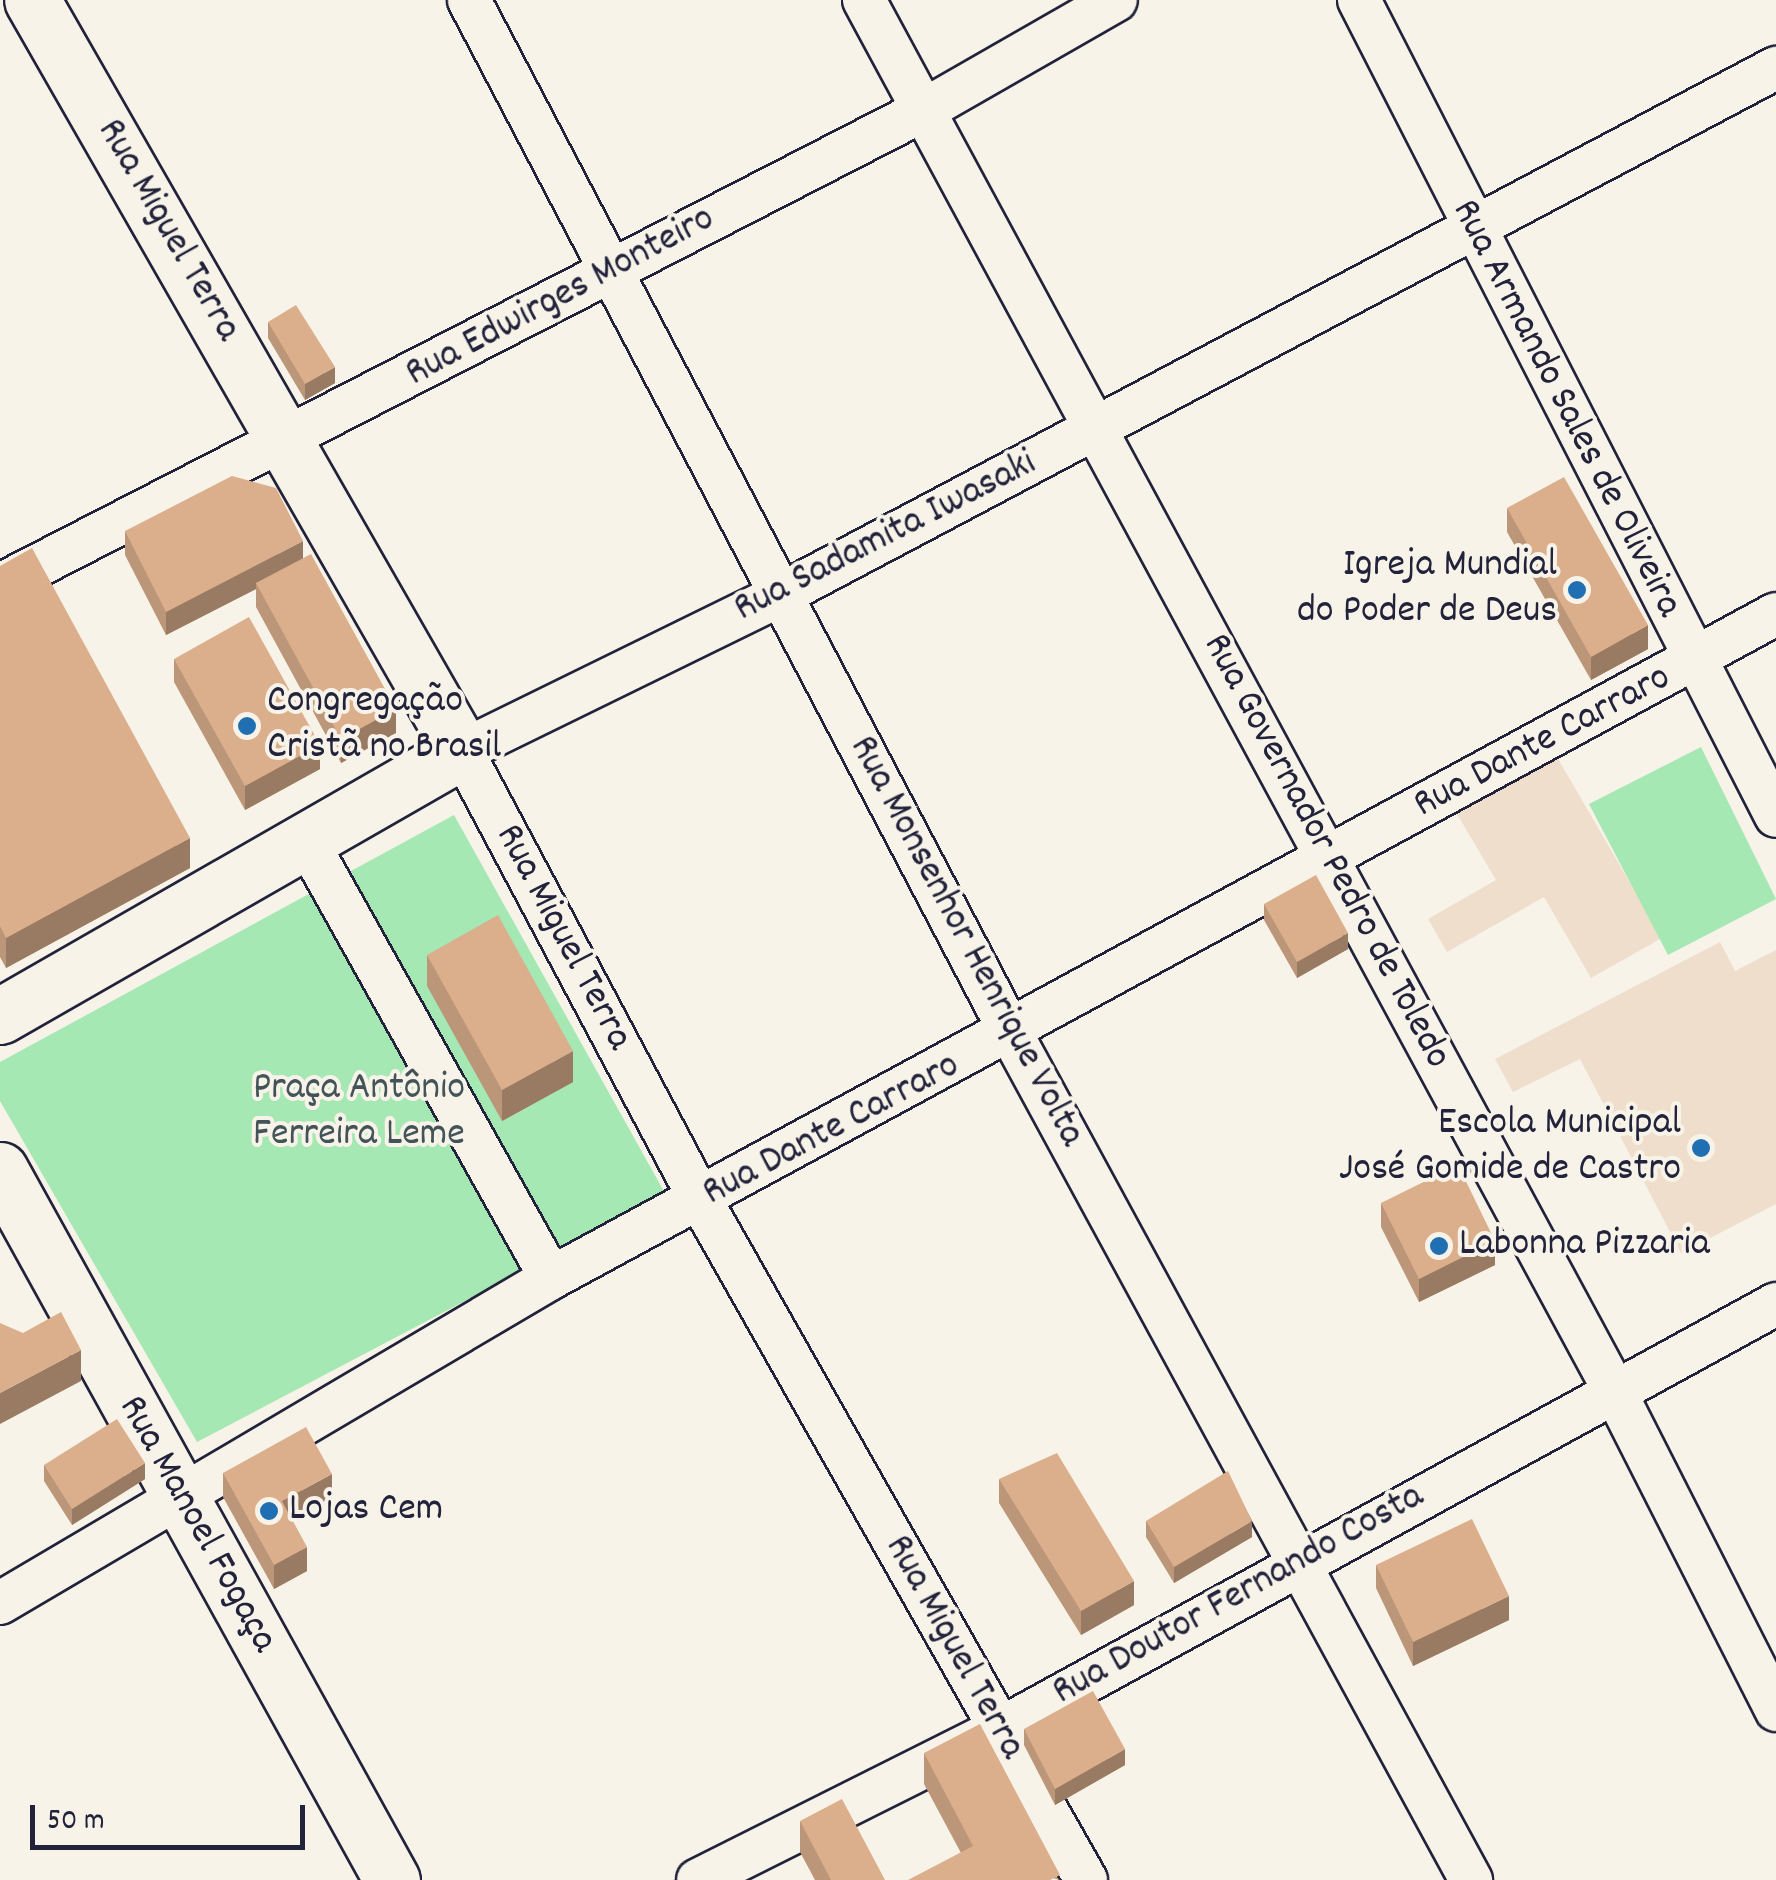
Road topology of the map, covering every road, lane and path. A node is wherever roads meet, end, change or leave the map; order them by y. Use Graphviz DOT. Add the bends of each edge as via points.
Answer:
graph roads {
  1 [pos="32,0"];
  2 [pos="469,0"];
  3 [pos="864,0"];
  4 [pos="1116,0"];
  5 [pos="1358,0"];
  6 [pos="1776,68"];
  7 [pos="924,110"];
  8 [pos="1473,230"];
  9 [pos="611,273"];
  10 [pos="1098,427"];
  11 [pos="289,439"];
  12 [pos="0,584"];
  13 [pos="782,594"];
  14 [pos="1776,614"];
  15 [pos="1694,662"];
  16 [pos="462,751"];
  17 [pos="1776,816"];
  18 [pos="306,840"];
  19 [pos="1328,859"];
  20 [pos="0,1016"];
  21 [pos="1012,1035"];
  22 [pos="0,1170"];
  23 [pos="701,1201"];
  24 [pos="551,1278"];
  25 [pos="1776,1304"];
  26 [pos="1614,1390"];
  27 [pos="182,1500"];
  28 [pos="1298,1564"];
  29 [pos="0,1603"];
  30 [pos="1776,1710"];
  31 [pos="998,1730"];
  32 [pos="392,1880"];
  33 [pos="698,1880"];
  34 [pos="1086,1880"];
  35 [pos="1470,1880"];
  1 -- 11 [label="main road, Rua Miguel Terra"];
  2 -- 9 [label="street, Rua Monsenhor Henrique Volta"];
  3 -- 7 [label="street, Rua Governador Pedro de Toledo"];
  4 -- 7 [label="street, Rua Edwirges Monteiro"];
  5 -- 8 [label="street, Rua Armando Sales de Oliveira"];
  6 -- 8 [label="street, Rua Sadamita Iwasaki"];
  7 -- 9 [label="street, Rua Edwirges Monteiro"];
  7 -- 10 [label="street, Rua Governador Pedro de Toledo"];
  8 -- 10 [label="street, Rua Sadamita Iwasaki"];
  8 -- 15 [label="street, Rua Armando Sales de Oliveira"];
  9 -- 11 [label="street, Rua Edwirges Monteiro"];
  9 -- 13 [label="street, Rua Monsenhor Henrique Volta"];
  10 -- 13 [label="street, Rua Sadamita Iwasaki"];
  10 -- 19 [label="street, Rua Governador Pedro de Toledo"];
  11 -- 12 [label="street, Rua Edwirges Monteiro"];
  11 -- 16 [label="main road, Rua Miguel Terra"];
  13 -- 16 [label="street, Rua Sadamita Iwasaki"];
  13 -- 21 [label="street, Rua Monsenhor Henrique Volta"];
  14 -- 15 [label="street, Rua Dante Carraro"];
  15 -- 17 [label="street, Rua Armando Sales de Oliveira"];
  15 -- 19 [label="street, Rua Dante Carraro"];
  16 -- 18 [label="main road, Rua Sadamita Iwasaki"];
  16 -- 23 [label="street, Rua Miguel Terra"];
  18 -- 20 [label="main road, Rua Sadamita Iwasaki"];
  18 -- 24 [label="street"];
  19 -- 21 [label="street, Rua Dante Carraro"];
  19 -- 26 [label="street, Rua Governador Pedro de Toledo"];
  21 -- 23 [label="street, Rua Dante Carraro"];
  21 -- 28 [label="street, Rua Monsenhor Henrique Volta"];
  22 -- 27 [label="main road, Rua Manoel Fogaça"];
  23 -- 24 [label="street, Rua Dante Carraro"];
  23 -- 31 [label="street, Rua Miguel Terra"];
  24 -- 27 [label="street, Rua Dante Carraro"];
  25 -- 26 [label="street, Rua Doutor Fernando Costa"];
  26 -- 28 [label="street, Rua Doutor Fernando Costa"];
  26 -- 30 [label="street, Rua Governador Pedro de Toledo"];
  27 -- 29 [label="street, Rua Dante Carraro"];
  27 -- 32 [label="main road, Rua Manoel Fogaça"];
  28 -- 31 [label="street, Rua Doutor Fernando Costa"];
  28 -- 35 [label="street, Rua Monsenhor Henrique Volta"];
  31 -- 33 [label="street, Rua Doutor Fernando Costa"];
  31 -- 34 [label="street, Rua Miguel Terra"];
}
